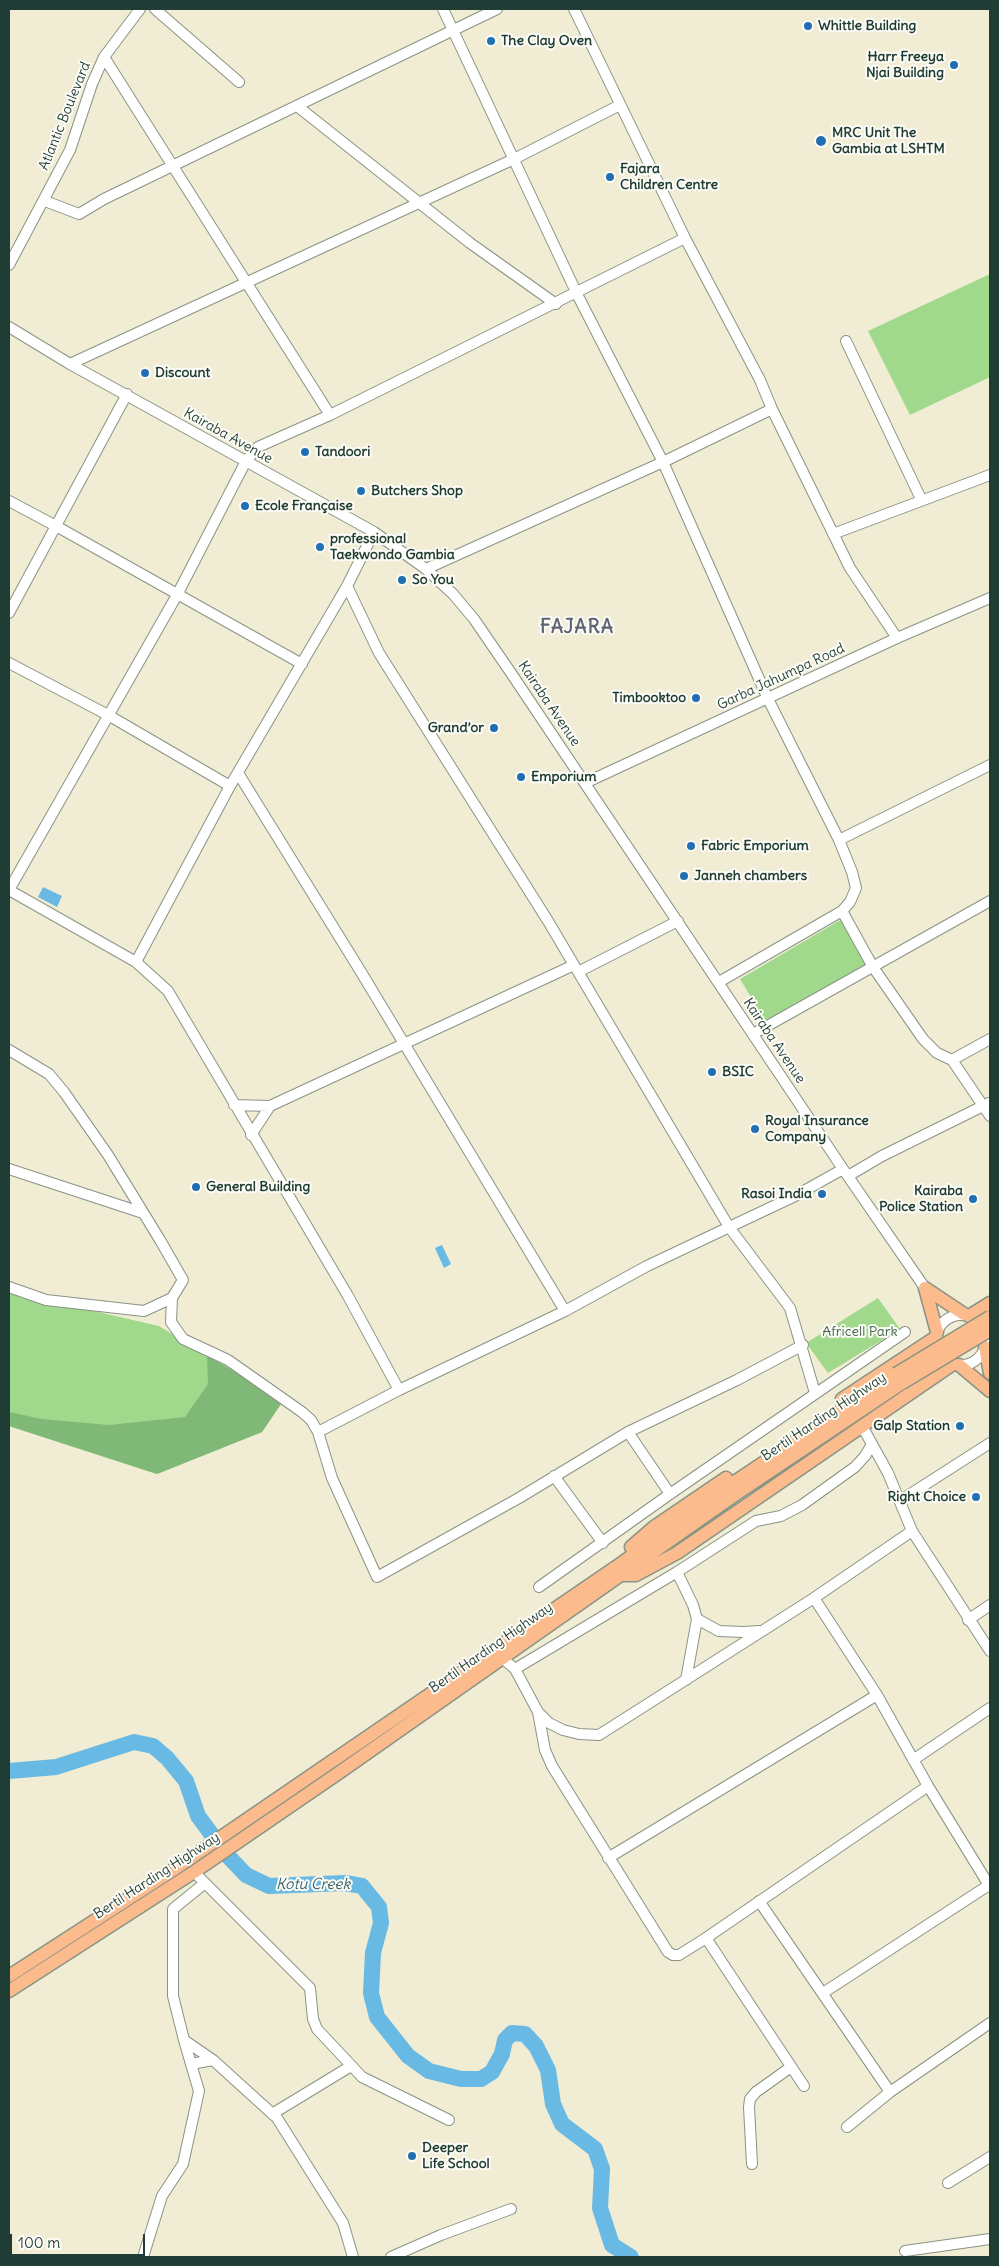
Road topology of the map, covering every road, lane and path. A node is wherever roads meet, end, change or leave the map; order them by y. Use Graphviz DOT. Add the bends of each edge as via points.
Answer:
graph roads {
  1 [pos="140,9"];
  2 [pos="155,9"];
  3 [pos="443,9"];
  4 [pos="497,9"];
  5 [pos="574,9"];
  6 [pos="454,31"];
  7 [pos="104,57"];
  8 [pos="239,82"];
  9 [pos="620,105"];
  10 [pos="297,106"];
  11 [pos="514,160"];
  12 [pos="174,165"];
  13 [pos="44,201"];
  14 [pos="417,202"];
  15 [pos="685,238"];
  16 [pos="9,265"];
  17 [pos="246,283"];
  18 [pos="577,294"];
  19 [pos="556,304"];
  20 [pos="9,327"];
  21 [pos="846,341"];
  22 [pos="70,364"];
  23 [pos="127,394"];
  24 [pos="772,409"];
  25 [pos="330,415"];
  26 [pos="246,461"];
  27 [pos="663,462"];
  28 [pos="990,475"];
  29 [pos="921,500"];
  30 [pos="9,501"];
  31 [pos="56,526"];
  32 [pos="374,532"];
  33 [pos="833,534"];
  34 [pos="426,569"];
  35 [pos="347,586"];
  36 [pos="177,595"];
  37 [pos="990,598"];
  38 [pos="9,613"];
  39 [pos="897,638"];
  40 [pos="9,663"];
  41 [pos="302,664"];
  42 [pos="768,699"];
  43 [pos="108,715"];
  44 [pos="990,765"];
  45 [pos="238,773"];
  46 [pos="585,783"];
  47 [pos="230,786"];
  48 [pos="839,840"];
  49 [pos="9,890"];
  50 [pos="990,901"];
  51 [pos="842,911"];
  52 [pos="678,921"];
  53 [pos="136,962"];
  54 [pos="873,967"];
  55 [pos="576,968"];
  56 [pos="719,982"];
  57 [pos="753,1034"];
  58 [pos="990,1039"];
  59 [pos="404,1043"];
  60 [pos="9,1050"];
  61 [pos="952,1060"];
  62 [pos="987,1104"];
  63 [pos="234,1105"];
  64 [pos="270,1106"];
  65 [pos="990,1116"];
  66 [pos="251,1135"];
  67 [pos="9,1169"];
  68 [pos="845,1173"];
  69 [pos="143,1213"];
  70 [pos="729,1227"];
  71 [pos="9,1287"];
  72 [pos="925,1288"];
  73 [pos="172,1298"];
  74 [pos="990,1304"];
  75 [pos="565,1311"];
  76 [pos="966,1315"];
  77 [pos="990,1317"];
  78 [pos="905,1332"];
  79 [pos="936,1334"];
  80 [pos="988,1340"];
  81 [pos="803,1345"];
  82 [pos="956,1364"];
  83 [pos="990,1373"];
  84 [pos="399,1390"];
  85 [pos="990,1391"];
  86 [pos="815,1393"];
  87 [pos="862,1426"];
  88 [pos="318,1432"];
  89 [pos="628,1432"];
  90 [pos="872,1444"];
  91 [pos="990,1444"];
  92 [pos="554,1476"];
  93 [pos="670,1494"];
  94 [pos="901,1500"];
  95 [pos="912,1531"];
  96 [pos="603,1544"];
  97 [pos="636,1559"];
  98 [pos="619,1571"];
  99 [pos="677,1572"];
  100 [pos="539,1588"];
  101 [pos="814,1598"];
  102 [pos="990,1605"];
  103 [pos="696,1619"];
  104 [pos="968,1620"];
  105 [pos="764,1630"];
  106 [pos="990,1651"];
  107 [pos="502,1658"];
  108 [pos="515,1669"];
  109 [pos="686,1680"];
  110 [pos="877,1695"];
  111 [pos="990,1708"];
  112 [pos="538,1712"];
  113 [pos="914,1760"];
  114 [pos="928,1786"];
  115 [pos="225,1842"];
  116 [pos="204,1856"];
  117 [pos="608,1858"];
  118 [pos="194,1872"];
  119 [pos="205,1883"];
  120 [pos="989,1886"];
  121 [pos="759,1901"];
  122 [pos="706,1938"];
  123 [pos="9,1976"];
  124 [pos="9,1991"];
  125 [pos="822,1993"];
  126 [pos="990,2023"];
  127 [pos="184,2040"];
  128 [pos="214,2060"];
  129 [pos="191,2064"];
  130 [pos="351,2066"];
  131 [pos="791,2067"];
  132 [pos="804,2086"];
  133 [pos="890,2092"];
  134 [pos="272,2114"];
  135 [pos="450,2120"];
  136 [pos="847,2127"];
  137 [pos="990,2157"];
  138 [pos="752,2164"];
  139 [pos="948,2184"];
  140 [pos="511,2210"];
  141 [pos="990,2239"];
  142 [pos="905,2251"];
  143 [pos="143,2257"];
  144 [pos="353,2257"];
  145 [pos="391,2257"];
  1 -- 7 [label="street, Atlantic Boulevard"];
  2 -- 8 [label="street"];
  3 -- 6 [label="street"];
  4 -- 6 [label="street"];
  5 -- 9 [label="street"];
  6 -- 10 [label="street"];
  6 -- 11 [label="street"];
  7 -- 12 [label="street"];
  7 -- 13 [label="street, Atlantic Boulevard" via="70,150"];
  9 -- 11 [label="street"];
  9 -- 15 [label="street"];
  10 -- 12 [label="street"];
  10 -- 14 [label="street"];
  11 -- 14 [label="street"];
  11 -- 18 [label="street"];
  12 -- 13 [label="street" via="79,214"];
  12 -- 17 [label="street"];
  13 -- 16 [label="street, Atlantic Boulevard"];
  14 -- 17 [label="street"];
  14 -- 19 [label="street"];
  15 -- 18 [label="street"];
  15 -- 24 [label="street"];
  17 -- 22 [label="street"];
  17 -- 25 [label="street"];
  18 -- 19 [label="street"];
  18 -- 27 [label="street"];
  19 -- 25 [label="street"];
  20 -- 22 [label="street, Kairaba Avenue"];
  21 -- 29 [label="street"];
  22 -- 23 [label="street, Kairaba Avenue"];
  23 -- 26 [label="street, Kairaba Avenue"];
  23 -- 31 [label="street"];
  24 -- 27 [label="street"];
  24 -- 33 [label="street"];
  25 -- 26 [label="street" via="258,446"];
  26 -- 32 [label="street, Kairaba Avenue"];
  26 -- 36 [label="street"];
  27 -- 34 [label="street"];
  27 -- 42 [label="street"];
  28 -- 29 [label="street"];
  29 -- 33 [label="street"];
  30 -- 31 [label="street"];
  31 -- 36 [label="street"];
  31 -- 38 [label="street"];
  32 -- 34 [label="street, Kairaba Avenue"];
  32 -- 35 [label="street"];
  33 -- 39 [label="street" via="850,568"];
  34 -- 46 [label="street, Kairaba Avenue" via="474,619"];
  35 -- 41 [label="street"];
  35 -- 55 [label="street" via="379,653"];
  36 -- 41 [label="street"];
  36 -- 43 [label="street"];
  37 -- 39 [label="street, Garba Jahumpa Road"];
  39 -- 42 [label="street, Garba Jahumpa Road"];
  40 -- 43 [label="street"];
  41 -- 45 [label="street"];
  42 -- 46 [label="street, Garba Jahumpa Road"];
  42 -- 48 [label="street"];
  43 -- 47 [label="street"];
  43 -- 49 [label="street"];
  44 -- 48 [label="street"];
  45 -- 47 [label="street"];
  45 -- 59 [label="street"];
  46 -- 52 [label="street, Kairaba Avenue"];
  47 -- 53 [label="street"];
  48 -- 51 [label="street" via="856,888"];
  49 -- 53 [label="street"];
  50 -- 54 [label="street"];
  51 -- 54 [label="street"];
  51 -- 56 [label="street"];
  52 -- 55 [label="street"];
  52 -- 56 [label="street, Kairaba Avenue"];
  53 -- 63 [label="street" via="168,991"];
  54 -- 57 [label="street"];
  54 -- 61 [label="street" via="923,1039 938,1053"];
  55 -- 59 [label="street"];
  55 -- 70 [label="street"];
  56 -- 57 [label="street, Kairaba Avenue"];
  57 -- 68 [label="street, Kairaba Avenue"];
  58 -- 61 [label="street"];
  59 -- 64 [label="street"];
  59 -- 75 [label="street"];
  60 -- 69 [label="street" via="50,1074 108,1155"];
  61 -- 62 [label="street"];
  62 -- 65 [label="street"];
  62 -- 68 [label="street"];
  63 -- 64 [label="street"];
  63 -- 66 [label="street"];
  64 -- 66 [label="street"];
  66 -- 84 [label="street" via="348,1296"];
  67 -- 69 [label="street"];
  68 -- 70 [label="street"];
  68 -- 72 [label="street, Kairaba Avenue"];
  69 -- 73 [label="street" via="183,1280"];
  70 -- 75 [label="street" via="647,1266"];
  70 -- 81 [label="street" via="790,1308"];
  71 -- 73 [label="street" via="46,1300 144,1311"];
  72 -- 76 [label="main road"];
  72 -- 79 [label="main road"];
  73 -- 88 [label="street" via="171,1322 183,1339 228,1360 302,1412"];
  74 -- 76 [label="main road"];
  75 -- 84 [label="street"];
  76 -- 79 [label="street" via="947,1318"];
  76 -- 80 [label="street" via="982,1326"];
  77 -- 97 [label="main road, Bertil Harding Highway, bridge" via="833,1415"];
  78 -- 86 [label="street"];
  79 -- 82 [label="street" via="940,1354"];
  79 -- 98 [label="main road" via="654,1527 630,1548"];
  80 -- 82 [label="street" via="975,1361"];
  80 -- 83 [label="main road"];
  80 -- 97 [label="main road, Bertil Harding Highway, bridge" via="838,1424"];
  81 -- 86 [label="street"];
  81 -- 89 [label="street"];
  82 -- 85 [label="main road"];
  82 -- 87 [label="main road"];
  84 -- 88 [label="street"];
  86 -- 93 [label="street"];
  87 -- 90 [label="street"];
  87 -- 98 [label="main road" via="677,1553 636,1575"];
  88 -- 92 [label="street" via="332,1478 377,1577"];
  89 -- 92 [label="street"];
  89 -- 93 [label="street"];
  90 -- 94 [label="street"];
  90 -- 99 [label="street" via="855,1467 802,1505 781,1516 756,1521"];
  91 -- 94 [label="street"];
  92 -- 96 [label="street"];
  93 -- 96 [label="street"];
  94 -- 95 [label="street"];
  95 -- 101 [label="street"];
  95 -- 104 [label="street"];
  96 -- 100 [label="street"];
  97 -- 98 [label="main road, Bertil Harding Highway"];
  98 -- 107 [label="main road, Bertil Harding Highway"];
  98 -- 115 [label="main road, Bertil Harding Highway"];
  99 -- 103 [label="street" via="694,1605"];
  99 -- 108 [label="street"];
  101 -- 105 [label="street"];
  101 -- 110 [label="street"];
  102 -- 104 [label="street"];
  103 -- 105 [label="street" via="719,1630"];
  103 -- 109 [label="street"];
  104 -- 106 [label="street"];
  105 -- 109 [label="street"];
  107 -- 108 [label="street"];
  107 -- 115 [label="main road, Bertil Harding Highway"];
  108 -- 112 [label="street"];
  109 -- 112 [label="street" via="599,1735 563,1730"];
  110 -- 113 [label="street"];
  110 -- 117 [label="street"];
  111 -- 113 [label="street"];
  112 -- 117 [label="street" via="545,1750 552,1766"];
  113 -- 114 [label="street"];
  114 -- 120 [label="street"];
  114 -- 121 [label="street"];
  115 -- 116 [label="main road, Bertil Harding Highway"];
  116 -- 118 [label="main road, Bertil Harding Highway"];
  116 -- 123 [label="main road, Bertil Harding Highway"];
  117 -- 122 [label="street" via="668,1952 679,1955"];
  118 -- 119 [label="street"];
  118 -- 124 [label="main road, Bertil Harding Highway"];
  119 -- 127 [label="street" via="173,1909 172,1996"];
  119 -- 130 [label="street" via="310,1988 317,2029"];
  120 -- 125 [label="street"];
  121 -- 122 [label="street"];
  121 -- 125 [label="street"];
  122 -- 131 [label="street"];
  125 -- 133 [label="street"];
  126 -- 133 [label="street"];
  127 -- 128 [label="street"];
  127 -- 129 [label="street"];
  128 -- 129 [label="street"];
  128 -- 134 [label="street"];
  129 -- 143 [label="street" via="199,2091 183,2164 162,2196"];
  130 -- 134 [label="street"];
  130 -- 135 [label="street" via="362,2078"];
  131 -- 132 [label="street"];
  131 -- 138 [label="street" via="750,2099"];
  133 -- 136 [label="street"];
  134 -- 144 [label="street" via="343,2223"];
  137 -- 139 [label="street"];
  140 -- 145 [label="street"];
  141 -- 142 [label="street"];
}
